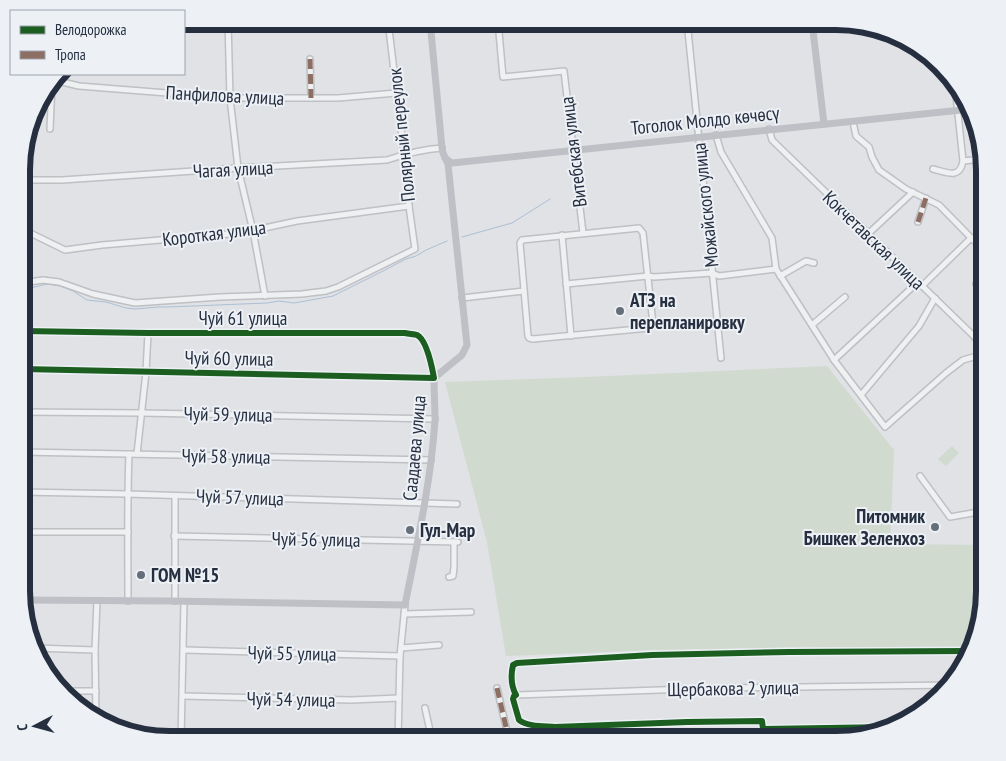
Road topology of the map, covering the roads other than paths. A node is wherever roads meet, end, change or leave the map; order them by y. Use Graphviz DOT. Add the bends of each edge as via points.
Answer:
graph roads {
  1 [pos="228,30"];
  2 [pos="389,30"];
  3 [pos="431,30"];
  4 [pos="499,30"];
  5 [pos="688,30"];
  6 [pos="813,30"];
  7 [pos="310,59"];
  8 [pos="62,82"];
  9 [pos="396,93"];
  10 [pos="51,96"];
  11 [pos="230,98"];
  12 [pos="311,98"];
  13 [pos="957,99"];
  14 [pos="962,110"];
  15 [pos="958,111"];
  16 [pos="853,122"];
  17 [pos="824,124"];
  18 [pos="50,129"];
  19 [pos="769,129"];
  20 [pos="716,135"];
  21 [pos="699,137"];
  22 [pos="442,148"];
  23 [pos="573,150"];
  24 [pos="404,154"];
  25 [pos="445,158"];
  26 [pos="976,160"];
  27 [pos="963,161"];
  28 [pos="238,168"];
  29 [pos="933,170"];
  30 [pos="30,180"];
  31 [pos="913,192"];
  32 [pos="926,198"];
  33 [pos="409,206"];
  34 [pos="918,222"];
  35 [pos="253,231"];
  36 [pos="30,233"];
  37 [pos="583,233"];
  38 [pos="868,234"];
  39 [pos="562,235"];
  40 [pos="970,238"];
  41 [pos="976,244"];
  42 [pos="814,263"];
  43 [pos="776,269"];
  44 [pos="712,272"];
  45 [pos="648,276"];
  46 [pos="780,276"];
  47 [pos="30,282"];
  48 [pos="566,284"];
  49 [pos="920,284"];
  50 [pos="524,291"];
  51 [pos="265,296"];
  52 [pos="845,297"];
  53 [pos="462,298"];
  54 [pos="934,298"];
  55 [pos="812,325"];
  56 [pos="30,330"];
  57 [pos="148,333"];
  58 [pos="571,336"];
  59 [pos="975,338"];
  60 [pos="976,356"];
  61 [pos="721,358"];
  62 [pos="834,360"];
  63 [pos="30,369"];
  64 [pos="146,372"];
  65 [pos="434,378"];
  66 [pos="861,395"];
  67 [pos="30,412"];
  68 [pos="142,412"];
  69 [pos="435,419"];
  70 [pos="30,452"];
  71 [pos="129,454"];
  72 [pos="137,454"];
  73 [pos="431,460"];
  74 [pos="920,476"];
  75 [pos="30,492"];
  76 [pos="127,494"];
  77 [pos="176,496"];
  78 [pos="424,503"];
  79 [pos="458,504"];
  80 [pos="976,512"];
  81 [pos="30,532"];
  82 [pos="128,532"];
  83 [pos="174,536"];
  84 [pos="417,541"];
  85 [pos="449,577"];
  86 [pos="30,600"];
  87 [pos="97,601"];
  88 [pos="128,601"];
  89 [pos="175,602"];
  90 [pos="184,602"];
  91 [pos="405,605"];
  92 [pos="471,612"];
  93 [pos="404,614"];
  94 [pos="439,645"];
  95 [pos="42,648"];
  96 [pos="401,648"];
  97 [pos="95,650"];
  98 [pos="184,650"];
  99 [pos="962,651"];
  100 [pos="400,656"];
  101 [pos="939,685"];
  102 [pos="497,688"];
  103 [pos="73,691"];
  104 [pos="96,692"];
  105 [pos="516,695"];
  106 [pos="183,696"];
  107 [pos="399,698"];
  108 [pos="425,708"];
  109 [pos="96,709"];
  110 [pos="866,727"];
  111 [pos="181,731"];
  112 [pos="398,731"];
  113 [pos="430,731"];
  114 [pos="506,731"];
  1 -- 11 [label="street"];
  2 -- 9 [label="street, Полярный переулок"];
  3 -- 22 [label="street, Саадаева улица"];
  4 -- 23 [label="street, Витебская улица" via="503,77 564,71"];
  5 -- 21 [label="street, Можайского улица"];
  6 -- 17 [label="street"];
  7 -- 12 [label="street"];
  8 -- 11 [label="street, Панфилова улица"];
  9 -- 12 [label="street, Панфилова улица"];
  9 -- 24 [label="street, Полярный переулок"];
  10 -- 18 [label="street"];
  11 -- 12 [label="street, Панфилова улица"];
  11 -- 28 [label="street"];
  13 -- 15 [label="street"];
  14 -- 15 [label="street, Тоголок Молдо көчөсү"];
  15 -- 16 [label="street, Тоголок Молдо көчөсү"];
  15 -- 27 [label="street"];
  16 -- 17 [label="street, Тоголок Молдо көчөсү"];
  16 -- 31 [label="street" via="856,136 869,147 879,170"];
  17 -- 19 [label="street, Тоголок Молдо көчөсү"];
  19 -- 20 [label="street, Тоголок Молдо көчөсү"];
  19 -- 38 [label="street, Кокчетавская улица" via="772,140"];
  20 -- 21 [label="street, Тоголок Молдо көчөсү"];
  20 -- 43 [label="street" via="721,152 772,238"];
  21 -- 23 [label="street, Тоголок Молдо көчөсү"];
  21 -- 44 [label="street, Можайского улица"];
  22 -- 24 [label="street, Чагая улица"];
  22 -- 25 [label="street, Саадаева улица"];
  23 -- 25 [label="street, Тоголок Молдо көчөсү" via="452,163"];
  23 -- 37 [label="street, Витебская улица"];
  24 -- 28 [label="street, Чагая улица" via="387,160"];
  24 -- 33 [label="street, Полярный переулок"];
  25 -- 53 [label="street, Саадаева улица"];
  26 -- 27 [label="street"];
  27 -- 29 [label="street" via="956,173"];
  28 -- 30 [label="street, Чагая улица"];
  28 -- 35 [label="street"];
  31 -- 32 [label="street"];
  31 -- 38 [label="street"];
  32 -- 34 [label="street"];
  32 -- 40 [label="street" via="939,204"];
  33 -- 35 [label="street, Короткая улица" via="297,221"];
  33 -- 51 [label="street, Полярный переулок" via="415,249 326,291"];
  35 -- 36 [label="street, Короткая улица" via="65,250"];
  35 -- 51 [label="street"];
  37 -- 39 [label="street"];
  37 -- 45 [label="street" via="640,228"];
  38 -- 49 [label="street, Кокчетавская улица"];
  39 -- 48 [label="street"];
  39 -- 50 [label="street" via="520,241"];
  40 -- 41 [label="street"];
  40 -- 49 [label="street"];
  42 -- 46 [label="street" via="806,261"];
  43 -- 44 [label="street" via="719,276"];
  43 -- 46 [label="street"];
  44 -- 45 [label="street"];
  44 -- 61 [label="street, Можайского улица"];
  45 -- 48 [label="street"];
  45 -- 58 [label="street" via="651,328"];
  46 -- 55 [label="street"];
  47 -- 51 [label="street" via="59,282 93,294 136,303"];
  48 -- 58 [label="street"];
  49 -- 54 [label="street, Кокчетавская улица"];
  49 -- 62 [label="street"];
  50 -- 53 [label="street"];
  50 -- 58 [label="street" via="529,338"];
  52 -- 55 [label="street"];
  53 -- 65 [label="street, Саадаева улица" via="467,344 462,355"];
  54 -- 59 [label="street, Кокчетавская улица"];
  54 -- 66 [label="street" via="919,326"];
  55 -- 62 [label="street"];
  56 -- 57 [label="street, Чуй 61 улица"];
  57 -- 64 [label="street"];
  57 -- 65 [label="street, Чуй 61 улица" via="410,334 420,337"];
  60 -- 66 [label="street" via="963,360 946,373 885,428"];
  62 -- 66 [label="street"];
  63 -- 64 [label="street, Чуй 60 улица"];
  64 -- 65 [label="street, Чуй 60 улица"];
  64 -- 68 [label="street"];
  65 -- 69 [label="street, Саадаева улица"];
  67 -- 68 [label="street, Чуй 59 улица"];
  68 -- 69 [label="street, Чуй 59 улица"];
  68 -- 72 [label="street"];
  69 -- 73 [label="street, Саадаева улица"];
  70 -- 71 [label="street, Чуй 58 улица"];
  71 -- 72 [label="street, Чуй 58 улица"];
  71 -- 76 [label="street"];
  72 -- 73 [label="street, Чуй 58 улица"];
  73 -- 78 [label="street, Саадаева улица"];
  74 -- 80 [label="street" via="950,517"];
  75 -- 76 [label="street, Чуй 57 улица"];
  76 -- 77 [label="street, Чуй 57 улица"];
  76 -- 82 [label="street"];
  77 -- 78 [label="street, Чуй 57 улица"];
  77 -- 83 [label="street"];
  78 -- 79 [label="street, Чуй 57 улица"];
  78 -- 84 [label="street, Саадаева улица"];
  81 -- 82 [label="street"];
  82 -- 88 [label="street"];
  83 -- 84 [label="street, Чуй 56 улица"];
  83 -- 89 [label="street"];
  84 -- 85 [label="street, Чуй 56 улица" via="456,542 453,576"];
  84 -- 91 [label="street, Саадаева улица"];
  86 -- 87 [label="street"];
  87 -- 88 [label="street"];
  87 -- 97 [label="street"];
  88 -- 89 [label="street"];
  89 -- 90 [label="street"];
  90 -- 91 [label="street"];
  90 -- 98 [label="street"];
  91 -- 93 [label="street, Саадаева улица"];
  92 -- 93 [label="street"];
  93 -- 96 [label="street, Саадаева улица"];
  94 -- 96 [label="street"];
  95 -- 97 [label="street"];
  96 -- 100 [label="street, Саадаева улица"];
  97 -- 104 [label="street"];
  98 -- 100 [label="street, Чуй 55 улица"];
  98 -- 106 [label="street"];
  99 -- 105 [label="street" via="672,654 517,663 512,669"];
  100 -- 107 [label="street, Саадаева улица"];
  101 -- 105 [label="street, Щербакова 2 улица"];
  102 -- 114 [label="street"];
  103 -- 104 [label="street"];
  104 -- 109 [label="street"];
  105 -- 110 [label="street" via="513,699 519,720 535,726 762,721 763,729"];
  106 -- 107 [label="street, Чуй 54 улица"];
  106 -- 111 [label="street"];
  107 -- 112 [label="street, Саадаева улица"];
  108 -- 113 [label="street"];
}
